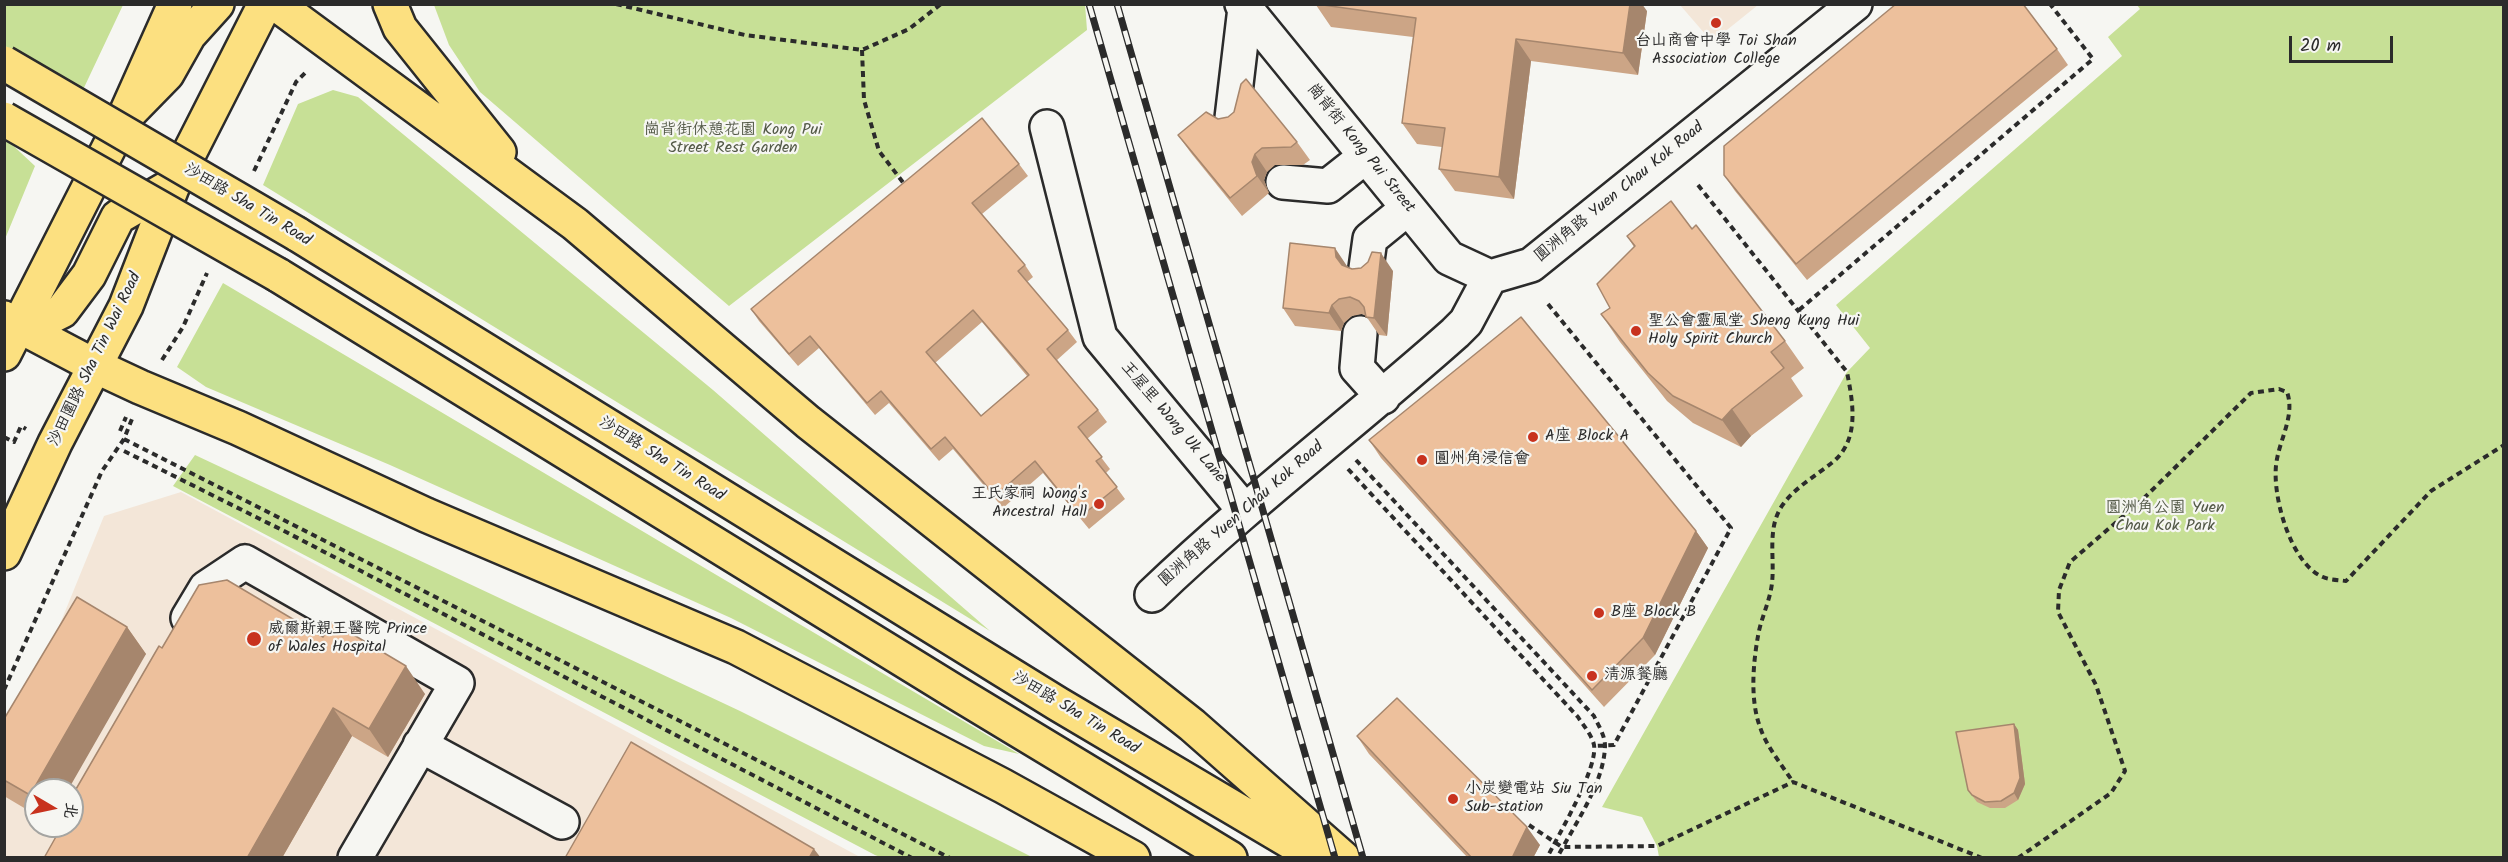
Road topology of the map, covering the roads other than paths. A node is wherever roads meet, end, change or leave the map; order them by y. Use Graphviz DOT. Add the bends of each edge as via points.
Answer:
graph roads {
  1 [pos="175,4"];
  2 [pos="217,4"];
  3 [pos="265,4"];
  4 [pos="276,4"];
  5 [pos="390,4"];
  6 [pos="1855,4"];
  7 [pos="1243,6"];
  8 [pos="4,63"];
  9 [pos="4,118"];
  10 [pos="124,118"];
  11 [pos="1232,118"];
  12 [pos="1047,127"];
  13 [pos="1366,156"];
  14 [pos="1283,182"];
  15 [pos="522,183"];
  16 [pos="173,184"];
  17 [pos="1408,208"];
  18 [pos="1366,268"];
  19 [pos="1490,277"];
  20 [pos="11,321"];
  21 [pos="1360,333"];
  22 [pos="4,354"];
  23 [pos="95,366"];
  24 [pos="1383,397"];
  25 [pos="1244,510"];
  26 [pos="4,553"];
  27 [pos="1152,595"];
  28 [pos="171,648"];
  29 [pos="420,745"];
  30 [pos="562,822"];
  31 [pos="355,858"];
  32 [pos="1133,858"];
  33 [pos="1230,858"];
  34 [pos="1318,858"];
  35 [pos="1343,858"];
  1 -- 10 [label="main road"];
  2 -- 10 [label="main road" via="189,35 167,74"];
  3 -- 16 [label="main road, 沙田圍路 Sha Tin Wai Road"];
  4 -- 15 [label="main road"];
  5 -- 15 [label="main road" via="400,28"];
  6 -- 19 [label="street, 圓洲角路 Yuen Chau Kok Road" via="1531,265"];
  7 -- 11 [label="street"];
  7 -- 13 [label="street, 崗背街 Kong Pui Street"];
  8 -- 34 [label="main road, 沙田路 Sha Tin Road, bridge" via="297,234 1058,704"];
  9 -- 33 [label="main road, bridge" via="278,275"];
  10 -- 20 [label="main road"];
  12 -- 25 [label="street, 王屋里 Wong Uk Lane" via="1100,337"];
  13 -- 14 [label="street" via="1328,186"];
  13 -- 17 [label="street, 崗背街 Kong Pui Street"];
  15 -- 35 [label="main road" via="808,422 1192,724"];
  16 -- 20 [label="main road" via="118,217 89,275 62,311 44,320"];
  16 -- 23 [label="main road, 沙田圍路 Sha Tin Wai Road" via="126,306"];
  17 -- 18 [label="street" via="1370,239"];
  17 -- 19 [label="street, 崗背街 Kong Pui Street" via="1449,258"];
  19 -- 24 [label="street, 圓洲角路 Yuen Chau Kok Road" via="1466,322"];
  20 -- 22 [label="main road"];
  20 -- 23 [label="main road"];
  21 -- 24 [label="street" via="1357,368"];
  23 -- 26 [label="main road, 沙田圍路 Sha Tin Wai Road"];
  23 -- 32 [label="main road" via="426,515 736,647"];
  24 -- 25 [label="street, 圓洲角路 Yuen Chau Kok Road"];
  25 -- 27 [label="street, 圓洲角路 Yuen Chau Kok Road"];
  28 -- 29 [label="street" via="206,588 245,562 457,683"];
  29 -- 30 [label="street"];
  29 -- 31 [label="street"];
}
